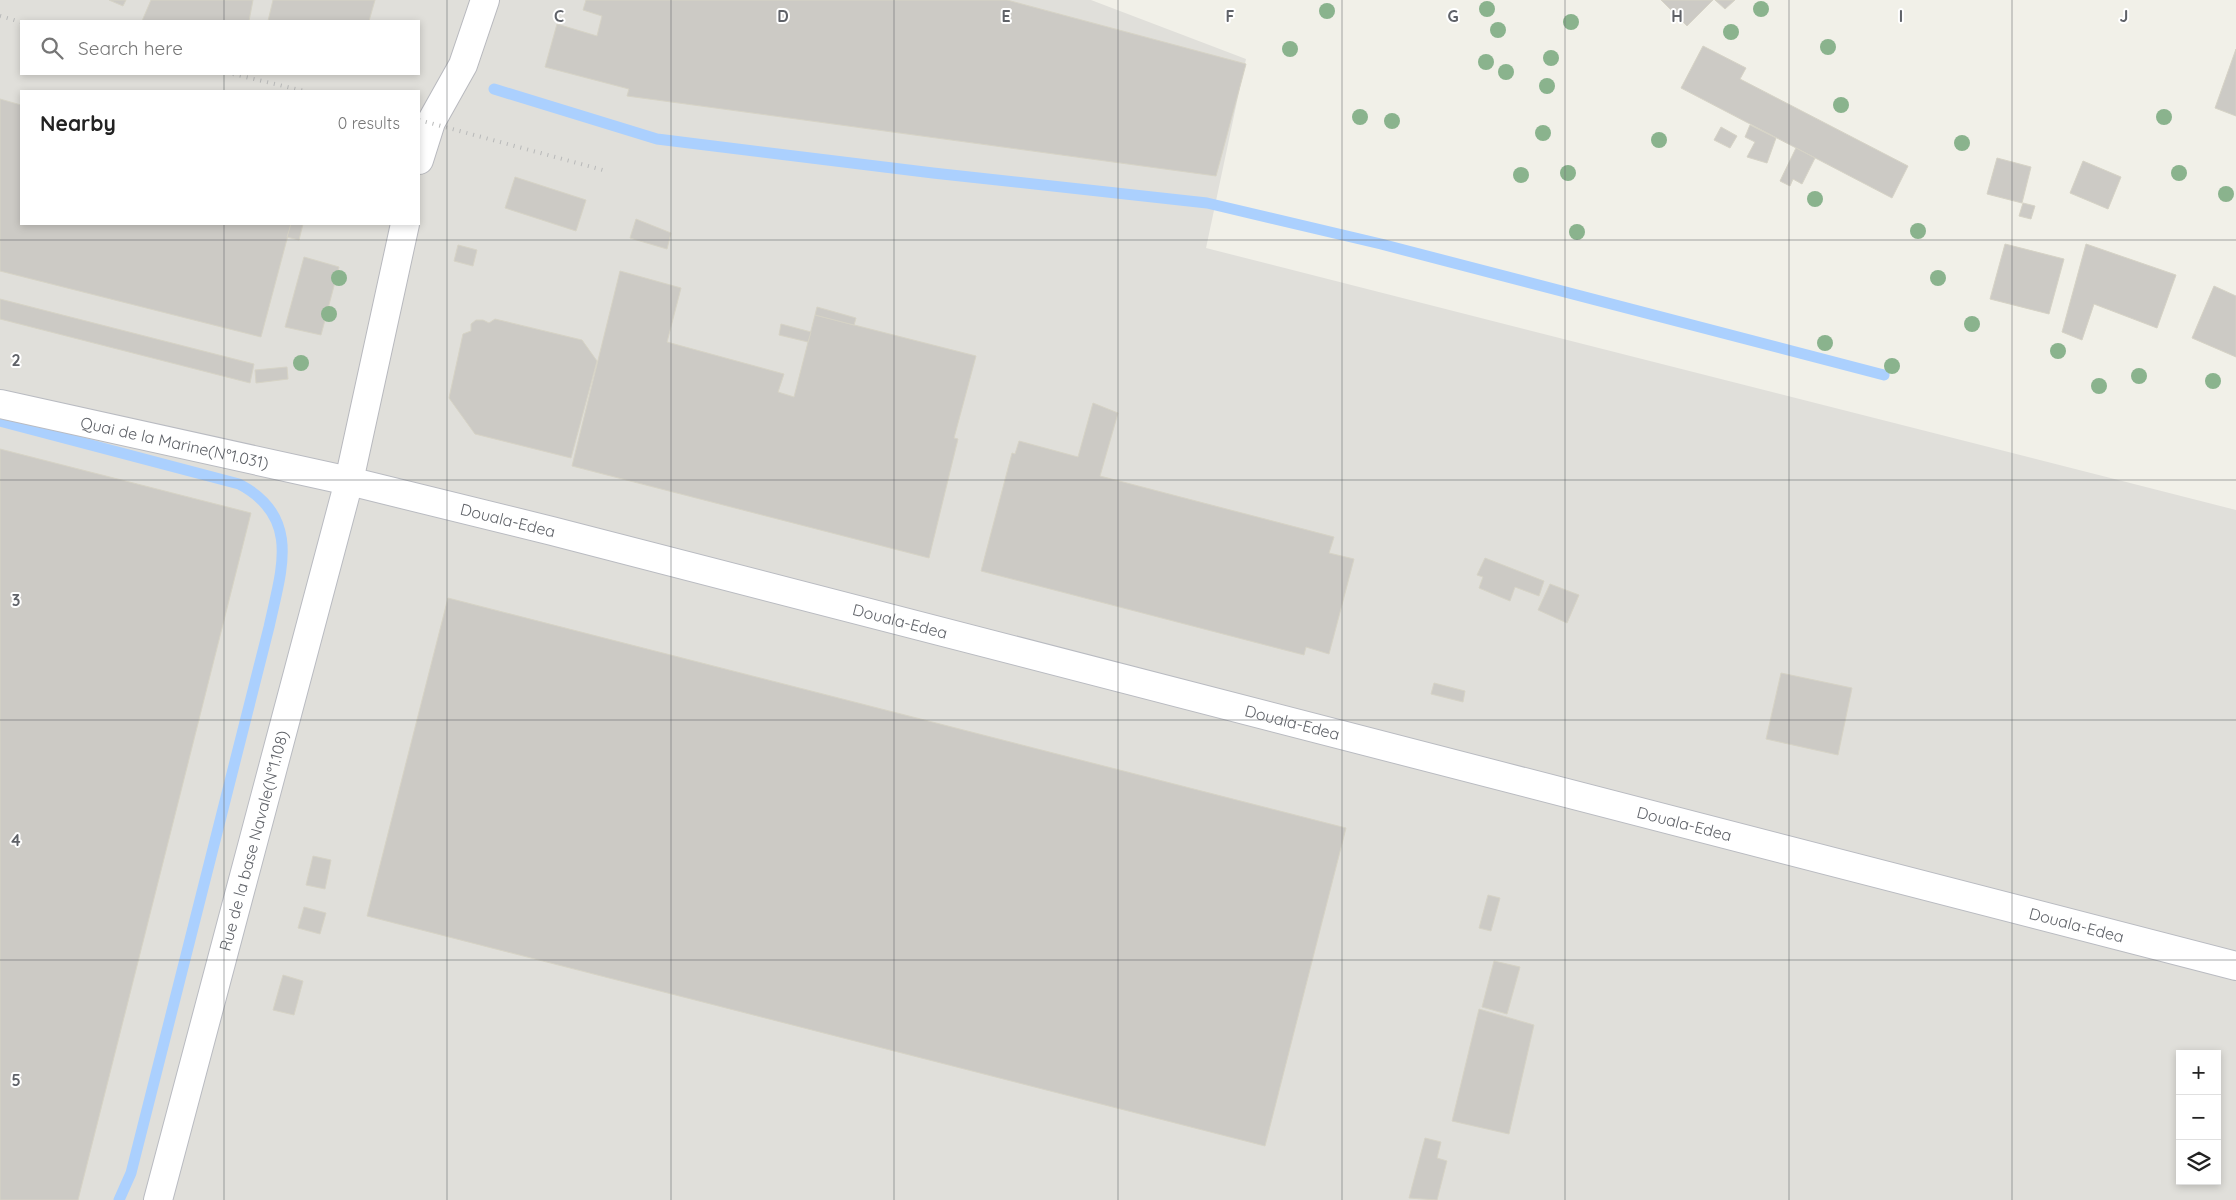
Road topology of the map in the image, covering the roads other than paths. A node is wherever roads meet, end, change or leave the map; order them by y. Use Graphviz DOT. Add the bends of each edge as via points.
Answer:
graph roads {
  1 [pos="485,0"];
  2 [pos="420,157"];
  3 [pos="405,225"];
  4 [pos="0,404"];
  5 [pos="349,481"];
  6 [pos="2236,966"];
  7 [pos="158,1200"];
  1 -- 2 [label="main road" via="463,65 430,122"];
  3 -- 5 [label="main road, Rue de la base Navale(N°1.108)"];
  4 -- 5 [label="main road, Quai de la Marine(N°1.031)"];
  5 -- 6 [label="main road, Douala-Edea"];
  5 -- 7 [label="main road, Rue de la base Navale(N°1.108)"];
}
